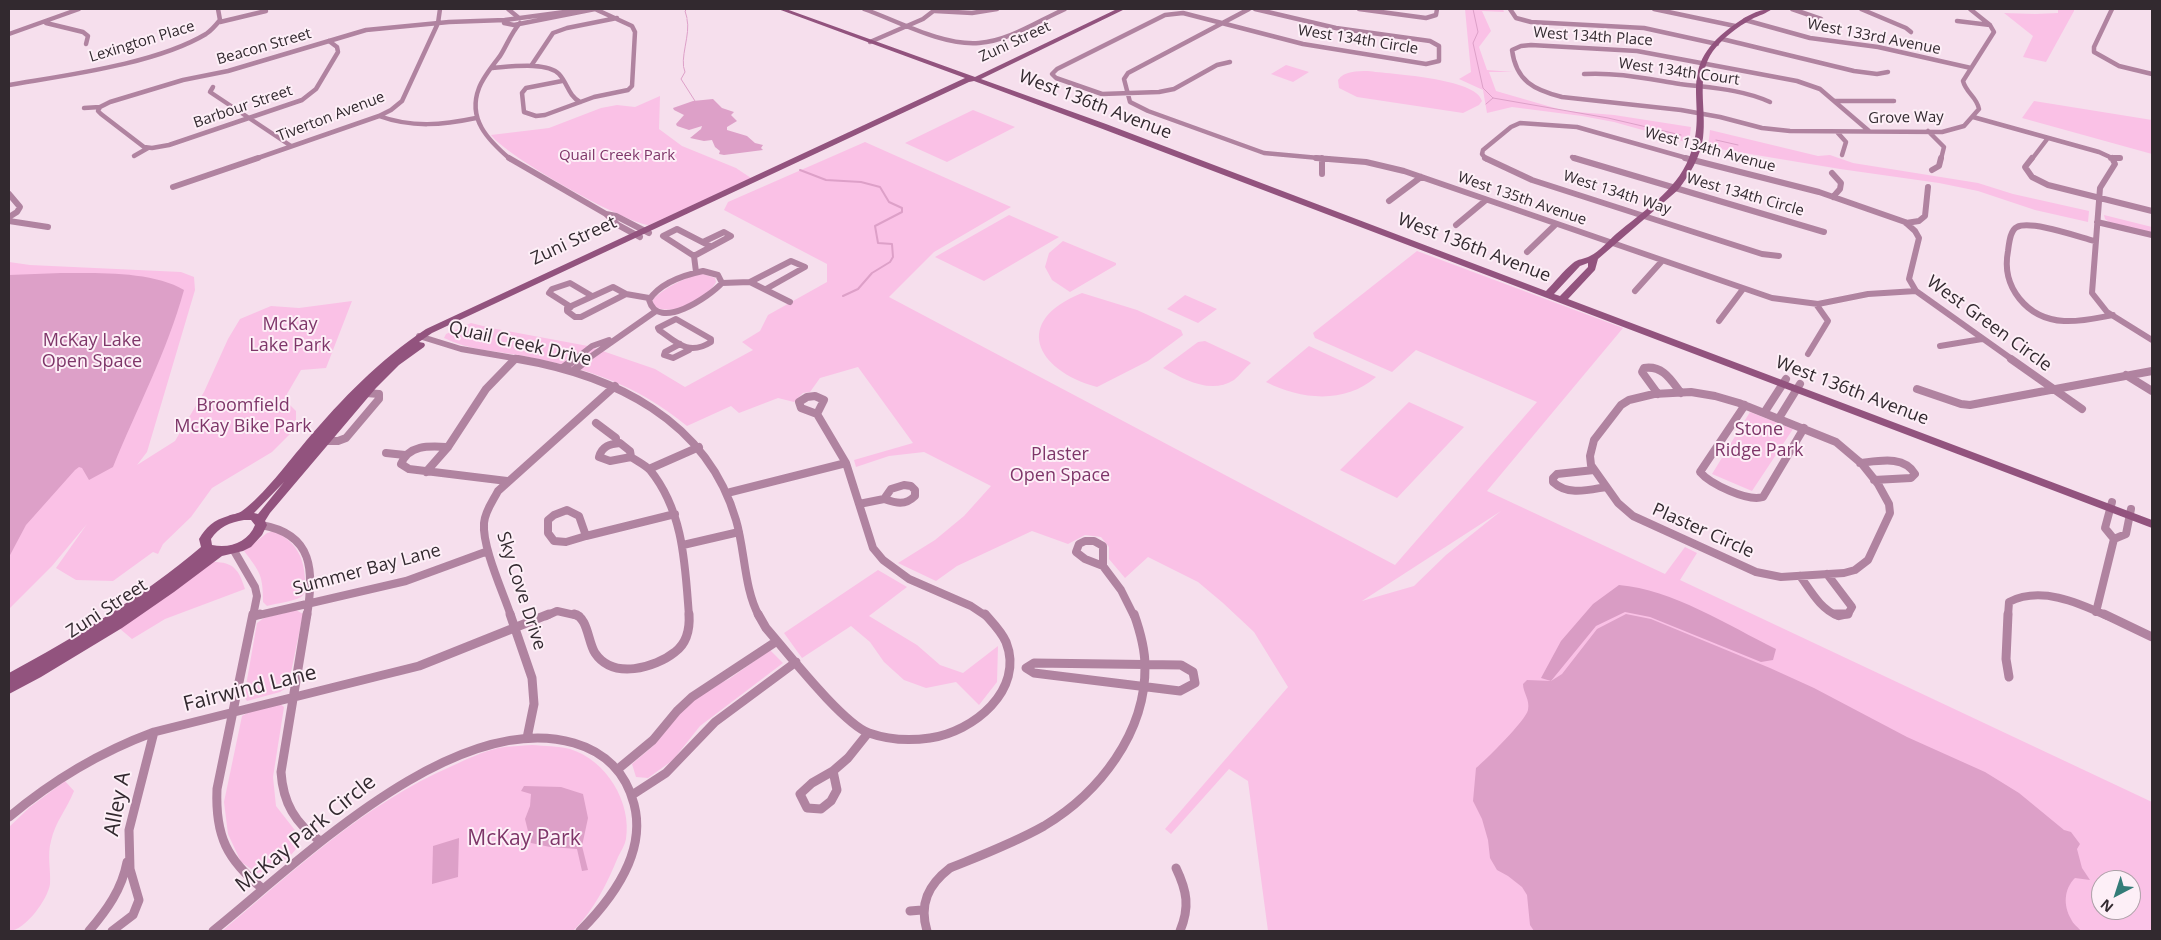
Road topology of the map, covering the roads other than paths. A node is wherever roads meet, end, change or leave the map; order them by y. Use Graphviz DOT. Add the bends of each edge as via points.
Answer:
graph roads {
  1 [pos="79,9"];
  2 [pos="218,9"];
  3 [pos="440,9"];
  4 [pos="587,9"];
  5 [pos="595,9"];
  6 [pos="781,9"];
  7 [pos="795,9"];
  8 [pos="866,9"];
  9 [pos="997,9"];
  10 [pos="1065,9"];
  11 [pos="1122,9"];
  12 [pos="1249,9"];
  13 [pos="1254,9"];
  14 [pos="1359,9"];
  15 [pos="1437,9"];
  16 [pos="1510,9"];
  17 [pos="1654,9"];
  18 [pos="1752,9"];
  19 [pos="1792,9"];
  20 [pos="1861,9"];
  21 [pos="1970,9"];
  22 [pos="2112,9"];
  23 [pos="509,10"];
  24 [pos="935,10"];
  25 [pos="1765,10"];
  26 [pos="266,11"];
  27 [pos="616,18"];
  28 [pos="1821,19"];
  29 [pos="521,20"];
  30 [pos="1745,20"];
  31 [pos="1957,21"];
  32 [pos="45,22"];
  33 [pos="220,22"];
  34 [pos="506,22"];
  35 [pos="438,23"];
  36 [pos="1220,24"];
  37 [pos="910,25"];
  38 [pos="1990,25"];
  39 [pos="1736,26"];
  40 [pos="513,31"];
  41 [pos="1911,32"];
  42 [pos="9,34"];
  43 [pos="873,40"];
  44 [pos="328,41"];
  45 [pos="1720,41"];
  46 [pos="86,44"];
  47 [pos="2091,59"];
  48 [pos="2106,59"];
  49 [pos="1230,62"];
  50 [pos="1703,63"];
  51 [pos="531,66"];
  52 [pos="491,68"];
  53 [pos="1971,68"];
  54 [pos="1888,72"];
  55 [pos="1045,74"];
  56 [pos="1052,74"];
  57 [pos="1584,74"];
  58 [pos="2152,74"];
  59 [pos="978,77"];
  60 [pos="562,81"];
  61 [pos="9,85"];
  62 [pos="213,87"];
  63 [pos="1700,87"];
  64 [pos="1128,94"];
  65 [pos="1835,101"];
  66 [pos="1894,101"];
  67 [pos="580,102"];
  68 [pos="1770,102"];
  69 [pos="100,107"];
  70 [pos="84,108"];
  71 [pos="1700,114"];
  72 [pos="379,116"];
  73 [pos="1974,117"];
  74 [pos="250,118"];
  75 [pos="476,118"];
  76 [pos="1106,125"];
  77 [pos="1869,131"];
  78 [pos="1928,131"];
  79 [pos="1505,132"];
  80 [pos="1837,132"];
  81 [pos="2048,138"];
  82 [pos="291,146"];
  83 [pos="148,148"];
  84 [pos="1842,154"];
  85 [pos="134,156"];
  86 [pos="1572,157"];
  87 [pos="1322,158"];
  88 [pos="2112,158"];
  89 [pos="2120,158"];
  90 [pos="1694,160"];
  91 [pos="1932,170"];
  92 [pos="1832,173"];
  93 [pos="1322,174"];
  94 [pos="1421,177"];
  95 [pos="2027,180"];
  96 [pos="2035,180"];
  97 [pos="172,187"];
  98 [pos="1928,187"];
  99 [pos="1675,188"];
  100 [pos="9,194"];
  101 [pos="1833,197"];
  102 [pos="1292,198"];
  103 [pos="1304,198"];
  104 [pos="2098,198"];
  105 [pos="1486,200"];
  106 [pos="1389,201"];
  107 [pos="2152,210"];
  108 [pos="606,214"];
  109 [pos="1644,215"];
  110 [pos="9,217"];
  111 [pos="2015,220"];
  112 [pos="9,221"];
  113 [pos="2097,222"];
  114 [pos="1906,223"];
  115 [pos="1556,224"];
  116 [pos="1456,225"];
  117 [pos="2022,225"];
  118 [pos="48,227"];
  119 [pos="1824,232"];
  120 [pos="642,233"];
  121 [pos="2152,235"];
  122 [pos="2095,241"];
  123 [pos="703,242"];
  124 [pos="1611,243"];
  125 [pos="710,246"];
  126 [pos="1527,252"];
  127 [pos="694,256"];
  128 [pos="1780,256"];
  129 [pos="1594,258"];
  130 [pos="1662,261"];
  131 [pos="696,272"];
  132 [pos="750,282"];
  133 [pos="722,283"];
  134 [pos="766,289"];
  135 [pos="1743,289"];
  136 [pos="1635,290"];
  137 [pos="1916,291"];
  138 [pos="1550,293"];
  139 [pos="626,294"];
  140 [pos="592,296"];
  141 [pos="649,298"];
  142 [pos="1563,298"];
  143 [pos="790,302"];
  144 [pos="1816,304"];
  145 [pos="571,307"];
  146 [pos="656,311"];
  147 [pos="2113,315"];
  148 [pos="1719,321"];
  149 [pos="621,336"];
  150 [pos="424,338"];
  151 [pos="1982,339"];
  152 [pos="2152,340"];
  153 [pos="680,344"];
  154 [pos="1940,346"];
  155 [pos="689,350"];
  156 [pos="1808,354"];
  157 [pos="516,358"];
  158 [pos="562,368"];
  159 [pos="573,371"];
  160 [pos="2152,371"];
  161 [pos="2126,375"];
  162 [pos="1784,381"];
  163 [pos="615,386"];
  164 [pos="1799,387"];
  165 [pos="1917,389"];
  166 [pos="2055,389"];
  167 [pos="2152,391"];
  168 [pos="1681,392"];
  169 [pos="1658,394"];
  170 [pos="1744,405"];
  171 [pos="2082,409"];
  172 [pos="1764,413"];
  173 [pos="817,414"];
  174 [pos="1779,418"];
  175 [pos="596,423"];
  176 [pos="1804,428"];
  177 [pos="616,443"];
  178 [pos="448,447"];
  179 [pos="699,447"];
  180 [pos="386,453"];
  181 [pos="405,456"];
  182 [pos="631,457"];
  183 [pos="846,463"];
  184 [pos="1860,463"];
  185 [pos="649,468"];
  186 [pos="1594,470"];
  187 [pos="426,472"];
  188 [pos="1874,480"];
  189 [pos="507,481"];
  190 [pos="1606,487"];
  191 [pos="727,493"];
  192 [pos="884,499"];
  193 [pos="859,504"];
  194 [pos="2111,505"];
  195 [pos="2130,512"];
  196 [pos="675,514"];
  197 [pos="244,516"];
  198 [pos="2152,517"];
  199 [pos="261,523"];
  200 [pos="2152,524"];
  201 [pos="739,532"];
  202 [pos="586,536"];
  203 [pos="2114,539"];
  204 [pos="683,545"];
  205 [pos="207,548"];
  206 [pos="227,550"];
  207 [pos="488,551"];
  208 [pos="1103,566"];
  209 [pos="1827,574"];
  210 [pos="1800,576"];
  211 [pos="308,603"];
  212 [pos="2096,612"];
  213 [pos="253,616"];
  214 [pos="515,628"];
  215 [pos="2152,637"];
  216 [pos="777,641"];
  217 [pos="796,662"];
  218 [pos="1079,664"];
  219 [pos="1145,665"];
  220 [pos="1010,666"];
  221 [pos="1026,668"];
  222 [pos="2009,677"];
  223 [pos="9,679"];
  224 [pos="1078,679"];
  225 [pos="1144,688"];
  226 [pos="9,690"];
  227 [pos="293,698"];
  228 [pos="233,712"];
  229 [pos="154,732"];
  230 [pos="868,733"];
  231 [pos="527,738"];
  232 [pos="618,769"];
  233 [pos="833,771"];
  234 [pos="632,795"];
  235 [pos="9,817"];
  236 [pos="320,842"];
  237 [pos="128,850"];
  238 [pos="1176,868"];
  239 [pos="263,890"];
  240 [pos="922,910"];
  241 [pos="910,911"];
  242 [pos="89,931"];
  243 [pos="112,931"];
  244 [pos="213,931"];
  245 [pos="580,931"];
  246 [pos="927,931"];
  247 [pos="1180,931"];
  1 -- 32 [label="street"];
  2 -- 33 [label="street, Lexington Place"];
  3 -- 35 [label="street, Tiverton Avenue"];
  4 -- 29 [label="street"];
  5 -- 27 [label="street"];
  5 -- 29 [label="street"];
  6 -- 43 [label="main road, West 136th Avenue"];
  7 -- 43 [label="main road, West 136th Avenue"];
  8 -- 37 [label="street"];
  9 -- 24 [label="street" via="972,14"];
  10 -- 37 [label="street" via="976,43 948,38"];
  11 -- 59 [label="main road, Zuni Street"];
  12 -- 36 [label="street"];
  13 -- 36 [label="street, West 134th Circle" via="1318,24 1438,43 1440,59 1438,64 1426,64 1331,50"];
  14 -- 15 [label="street" via="1423,18 1436,18"];
  16 -- 45 [label="street" via="1516,18 1531,22 1644,28"];
  17 -- 39 [label="street"];
  18 -- 25 [label="main road"];
  19 -- 28 [label="street"];
  20 -- 41 [label="street"];
  21 -- 38 [label="street"];
  22 -- 48 [label="street" via="2093,50"];
  23 -- 29 [label="street"];
  23 -- 34 [label="street"];
  24 -- 37 [label="street" via="927,18"];
  25 -- 30 [label="main road"];
  26 -- 33 [label="street"];
  27 -- 51 [label="street" via="554,33"];
  27 -- 67 [label="street" via="632,26 635,32 632,86 628,90"];
  29 -- 34 [label="street, Beacon Street"];
  29 -- 40 [label="street"];
  30 -- 39 [label="main road"];
  30 -- 53 [label="street, West 133rd Avenue" via="1810,38 1878,47"];
  31 -- 38 [label="street"];
  32 -- 42 [label="street"];
  32 -- 46 [label="street" via="83,32 88,36"];
  33 -- 61 [label="street, Lexington Place" via="206,34 179,46 53,80"];
  34 -- 35 [label="street, Beacon Street"];
  34 -- 40 [label="street"];
  35 -- 44 [label="street, Beacon Street" via="366,30"];
  35 -- 72 [label="street, Tiverton Avenue" via="402,101"];
  36 -- 56 [label="street, West 134th Circle" via="1175,12 1056,69"];
  36 -- 64 [label="street" via="1128,72 1124,78"];
  37 -- 43 [label="street"];
  38 -- 53 [label="street" via="1993,34"];
  39 -- 45 [label="main road"];
  40 -- 52 [label="street" via="507,46"];
  43 -- 59 [label="main road, West 136th Avenue"];
  44 -- 69 [label="street, Beacon Street" via="228,71 183,80"];
  44 -- 74 [label="street, Barbour Street" via="337,47 338,52 316,89 294,104"];
  45 -- 50 [label="main road"];
  45 -- 54 [label="street" via="1854,71"];
  47 -- 48 [label="street"];
  48 -- 58 [label="street" via="2119,66"];
  49 -- 64 [label="street" via="1217,65 1167,91"];
  50 -- 63 [label="main road"];
  50 -- 65 [label="street, West 134th Place" via="1805,83 1820,89"];
  50 -- 71 [label="street, West 134th Place" via="1608,48 1523,46 1511,52 1522,78 1534,88 1551,94"];
  51 -- 52 [label="street"];
  51 -- 60 [label="street" via="554,70"];
  52 -- 75 [label="street" via="477,93"];
  53 -- 73 [label="street" via="1962,82 1980,105"];
  55 -- 56 [label="street"];
  56 -- 64 [label="street" via="1099,93"];
  57 -- 63 [label="street, West 134th Court" via="1602,73"];
  59 -- 76 [label="main road, West 136th Avenue"];
  59 -- 120 [label="main road, Zuni Street" via="974,82"];
  60 -- 67 [label="street" via="570,96"];
  60 -- 67 [label="street" via="526,88 522,93 524,112 536,116"];
  62 -- 74 [label="street" via="210,92"];
  63 -- 68 [label="street, West 134th Court"];
  63 -- 71 [label="main road"];
  64 -- 87 [label="street, West 135th Avenue" via="1130,102 1138,107 1257,151"];
  65 -- 66 [label="street"];
  65 -- 77 [label="street, West 134th Place"];
  69 -- 70 [label="street, Beacon Street"];
  69 -- 83 [label="street" via="100,114"];
  71 -- 80 [label="street, Grove Way" via="1775,130"];
  71 -- 90 [label="main road" via="1700,142"];
  72 -- 75 [label="street" via="409,125 447,124"];
  72 -- 82 [label="street, Tiverton Avenue"];
  73 -- 78 [label="street, Grove Way" via="1956,130"];
  73 -- 81 [label="street"];
  74 -- 82 [label="street"];
  74 -- 83 [label="street, Barbour Street" via="168,145"];
  75 -- 108 [label="street" via="484,134 500,151"];
  76 -- 102 [label="main road, West 136th Avenue"];
  76 -- 103 [label="main road, West 136th Avenue"];
  77 -- 78 [label="street, Grove Way"];
  77 -- 80 [label="street, Grove Way"];
  78 -- 91 [label="street" via="1944,146 1940,166"];
  79 -- 90 [label="street, West 134th Avenue" via="1520,123 1530,122 1578,127"];
  79 -- 109 [label="street, West 134th Way" via="1483,150 1486,159 1532,180"];
  80 -- 84 [label="street" via="1846,142"];
  81 -- 88 [label="street"];
  81 -- 96 [label="street" via="2026,167"];
  82 -- 97 [label="street, Tiverton Avenue"];
  83 -- 85 [label="street, Barbour Street"];
  86 -- 99 [label="street, West 134th Circle"];
  87 -- 93 [label="street"];
  87 -- 94 [label="street, West 135th Avenue" via="1377,164"];
  88 -- 89 [label="street"];
  88 -- 104 [label="street" via="2115,164 2102,183"];
  90 -- 99 [label="main road"];
  90 -- 101 [label="street, West 134th Avenue"];
  92 -- 101 [label="street" via="1841,183"];
  94 -- 105 [label="street, West 135th Avenue"];
  94 -- 106 [label="street"];
  95 -- 96 [label="street"];
  96 -- 104 [label="street"];
  98 -- 114 [label="street" via="1925,216 1919,221"];
  99 -- 109 [label="main road"];
  99 -- 119 [label="street, West 134th Circle"];
  100 -- 110 [label="street" via="20,207"];
  101 -- 114 [label="street, West 134th Avenue"];
  102 -- 103 [label="main road"];
  102 -- 138 [label="main road, West 136th Avenue"];
  103 -- 138 [label="main road, West 136th Avenue"];
  104 -- 107 [label="street"];
  104 -- 113 [label="street"];
  105 -- 115 [label="street, West 135th Avenue"];
  105 -- 116 [label="street"];
  108 -- 120 [label="street" via="616,216"];
  108 -- 120 [label="street" via="610,219"];
  109 -- 124 [label="main road"];
  109 -- 128 [label="street, West 134th Way" via="1762,254"];
  111 -- 117 [label="street"];
  112 -- 118 [label="street"];
  113 -- 121 [label="street"];
  113 -- 122 [label="street"];
  114 -- 137 [label="street, West Green Circle" via="1919,238 1909,279"];
  115 -- 124 [label="street, West 135th Avenue"];
  115 -- 126 [label="street"];
  117 -- 122 [label="street"];
  117 -- 147 [label="street" via="2012,230 2006,275 2025,305 2052,323"];
  120 -- 150 [label="main road, Zuni Street"];
  122 -- 147 [label="street" via="2092,293"];
  123 -- 125 [label="street"];
  123 -- 125 [label="street" via="724,232 730,236"];
  123 -- 127 [label="street" via="677,229 663,236"];
  124 -- 129 [label="main road"];
  124 -- 130 [label="street, West 135th Avenue"];
  125 -- 127 [label="street"];
  127 -- 131 [label="street"];
  129 -- 138 [label="main road" via="1577,264"];
  129 -- 142 [label="main road" via="1592,268"];
  130 -- 135 [label="street, West 135th Avenue"];
  130 -- 136 [label="street"];
  131 -- 133 [label="street" via="713,273"];
  131 -- 141 [label="street" via="657,290"];
  132 -- 133 [label="street"];
  132 -- 134 [label="street"];
  132 -- 134 [label="street" via="791,261 805,267"];
  133 -- 146 [label="street" via="693,305 678,311"];
  134 -- 143 [label="street"];
  135 -- 144 [label="street, West 135th Avenue" via="1779,300"];
  135 -- 148 [label="street"];
  137 -- 144 [label="street, West 135th Avenue" via="1868,294"];
  137 -- 151 [label="street, West Green Circle"];
  138 -- 142 [label="main road, West 136th Avenue"];
  139 -- 140 [label="street" via="613,287"];
  139 -- 141 [label="street"];
  139 -- 145 [label="street" via="581,317 566,311"];
  140 -- 145 [label="street"];
  140 -- 145 [label="street" via="570,282 552,289 550,293"];
  141 -- 146 [label="street" via="649,304"];
  142 -- 162 [label="main road, West 136th Avenue"];
  144 -- 156 [label="street" via="1828,321"];
  146 -- 149 [label="street"];
  147 -- 152 [label="street"];
  149 -- 158 [label="street" via="592,346"];
  149 -- 159 [label="street" via="592,354"];
  150 -- 157 [label="street, Quail Creek Drive" via="466,350"];
  150 -- 197 [label="main road, Zuni Street" via="402,347 374,371"];
  150 -- 199 [label="main road, Zuni Street" via="366,393 265,511"];
  151 -- 154 [label="street"];
  151 -- 166 [label="street, West Green Circle"];
  153 -- 155 [label="street"];
  153 -- 155 [label="street" via="664,356 673,358"];
  153 -- 155 [label="street" via="658,328 676,319 711,340 699,349"];
  157 -- 158 [label="street, Quail Creek Drive"];
  157 -- 178 [label="street" via="486,389"];
  158 -- 159 [label="street, Quail Creek Drive"];
  159 -- 163 [label="street, Quail Creek Drive"];
  160 -- 161 [label="street"];
  161 -- 166 [label="street"];
  161 -- 167 [label="street"];
  162 -- 164 [label="main road, West 136th Avenue"];
  162 -- 172 [label="street"];
  163 -- 179 [label="street, Quail Creek Drive" via="654,408"];
  163 -- 189 [label="street, Sky Cove Drive"];
  164 -- 174 [label="street"];
  164 -- 194 [label="main road, West 136th Avenue"];
  165 -- 166 [label="street" via="1970,405"];
  166 -- 171 [label="street, West Green Circle"];
  168 -- 169 [label="street, Plaster Circle"];
  168 -- 169 [label="street" via="1665,371 1644,368 1642,372"];
  168 -- 170 [label="street, Plaster Circle" via="1714,394"];
  169 -- 186 [label="street, Plaster Circle" via="1634,397 1621,405 1591,444 1589,457"];
  170 -- 172 [label="street, Plaster Circle"];
  170 -- 176 [label="street" via="1700,472 1707,480 1752,499 1763,497"];
  172 -- 174 [label="street, Plaster Circle"];
  173 -- 183 [label="street"];
  174 -- 176 [label="street, Plaster Circle"];
  175 -- 177 [label="street" via="616,438"];
  176 -- 184 [label="street, Plaster Circle" via="1834,442"];
  177 -- 182 [label="street" via="626,446"];
  177 -- 182 [label="street" via="605,446 599,457 610,461"];
  178 -- 181 [label="street" via="419,447"];
  178 -- 187 [label="street"];
  179 -- 185 [label="street"];
  179 -- 191 [label="street, Quail Creek Drive"];
  180 -- 181 [label="street"];
  181 -- 187 [label="street" via="401,464 403,467"];
  182 -- 185 [label="street"];
  183 -- 191 [label="street"];
  183 -- 193 [label="street"];
  184 -- 188 [label="street, Plaster Circle"];
  184 -- 188 [label="street" via="1896,461 1910,467 1915,474 1911,478"];
  185 -- 196 [label="street"];
  186 -- 190 [label="street, Plaster Circle"];
  186 -- 190 [label="street" via="1557,474 1553,482 1568,491"];
  187 -- 189 [label="street"];
  188 -- 209 [label="street, Plaster Circle" via="1888,499 1890,514 1868,560 1855,570"];
  189 -- 207 [label="street, Sky Cove Drive" via="487,511 484,533"];
  190 -- 210 [label="street, Plaster Circle" via="1633,516 1734,564 1768,575"];
  191 -- 201 [label="street, Quail Creek Drive"];
  192 -- 193 [label="street"];
  193 -- 220 [label="street" via="873,548 884,564 985,614 1007,642"];
  194 -- 195 [label="main road, West 136th Avenue"];
  194 -- 203 [label="street" via="2106,528"];
  195 -- 198 [label="main road, West 136th Avenue"];
  195 -- 200 [label="main road, West 136th Avenue"];
  195 -- 203 [label="street" via="2126,534"];
  196 -- 202 [label="street"];
  196 -- 204 [label="street"];
  197 -- 199 [label="main road" via="256,518"];
  197 -- 205 [label="main road" via="212,528 204,539"];
  199 -- 206 [label="main road, Zuni Street" via="256,536"];
  199 -- 211 [label="street" via="279,527 298,541 305,551 312,574"];
  201 -- 204 [label="street"];
  201 -- 216 [label="street, Quail Creek Drive" via="753,605"];
  202 -- 202 [label="street" via="564,542 554,541 549,537 546,521 559,512 573,511 584,524"];
  203 -- 212 [label="street"];
  204 -- 214 [label="street, Fairwind Lane" via="689,636 671,656 659,662 627,670 613,667 597,656 578,615 557,611"];
  205 -- 206 [label="main road"];
  205 -- 223 [label="main road, Zuni Street" via="118,616"];
  206 -- 213 [label="street" via="253,576 257,596"];
  206 -- 226 [label="main road, Zuni Street" via="110,631"];
  207 -- 211 [label="street, Summer Bay Lane" via="413,579"];
  207 -- 214 [label="street, Sky Cove Drive"];
  208 -- 219 [label="street" via="1136,618"];
  209 -- 210 [label="street, Plaster Circle"];
  209 -- 210 [label="street" via="1852,607 1847,615 1825,610"];
  211 -- 213 [label="street, Summer Bay Lane"];
  211 -- 227 [label="street"];
  212 -- 215 [label="street"];
  212 -- 222 [label="street" via="2058,597 2040,594 2027,593 2012,599 2009,602 2006,659"];
  213 -- 228 [label="street"];
  214 -- 227 [label="street, Fairwind Lane" via="419,666"];
  214 -- 231 [label="street, Sky Cove Drive" via="534,691"];
  216 -- 217 [label="street, Quail Creek Drive"];
  216 -- 232 [label="street" via="692,697 653,740"];
  217 -- 230 [label="street, Quail Creek Drive" via="847,719"];
  217 -- 234 [label="street" via="715,722 666,772"];
  218 -- 219 [label="street"];
  218 -- 221 [label="street" via="1034,663"];
  218 -- 224 [label="street"];
  219 -- 225 [label="street"];
  219 -- 225 [label="street" via="1182,664 1193,672 1195,683 1180,691"];
  220 -- 221 [label="street"];
  220 -- 230 [label="street, Quail Creek Drive" via="997,700 987,712 962,729 913,741"];
  221 -- 224 [label="street" via="1034,673"];
  224 -- 225 [label="street"];
  225 -- 240 [label="street" via="1139,713 1122,751 1094,786 1063,813 1034,832 939,875 925,896"];
  227 -- 228 [label="street, Fairwind Lane"];
  227 -- 236 [label="street" via="281,786 290,813"];
  228 -- 229 [label="street, Fairwind Lane"];
  228 -- 239 [label="street" via="217,790 217,823 228,854 239,869"];
  229 -- 235 [label="street, Fairwind Lane" via="82,763 48,785"];
  229 -- 237 [label="street, Alley A" via="134,806"];
  230 -- 233 [label="street" via="854,752"];
  231 -- 232 [label="street, McKay Park Circle" via="578,744 607,758"];
  231 -- 236 [label="street, McKay Park Circle" via="488,746 433,767 360,809"];
  232 -- 234 [label="street, McKay Park Circle"];
  234 -- 245 [label="street, McKay Park Circle" via="636,830 626,868 603,906"];
  236 -- 239 [label="street, McKay Park Circle"];
  237 -- 242 [label="street" via="118,890"];
  237 -- 243 [label="street, Alley A" via="131,876 139,900 133,914"];
  238 -- 247 [label="street" via="1188,893 1188,907"];
  239 -- 244 [label="street, McKay Park Circle"];
  240 -- 241 [label="street"];
  240 -- 246 [label="street"];
}
